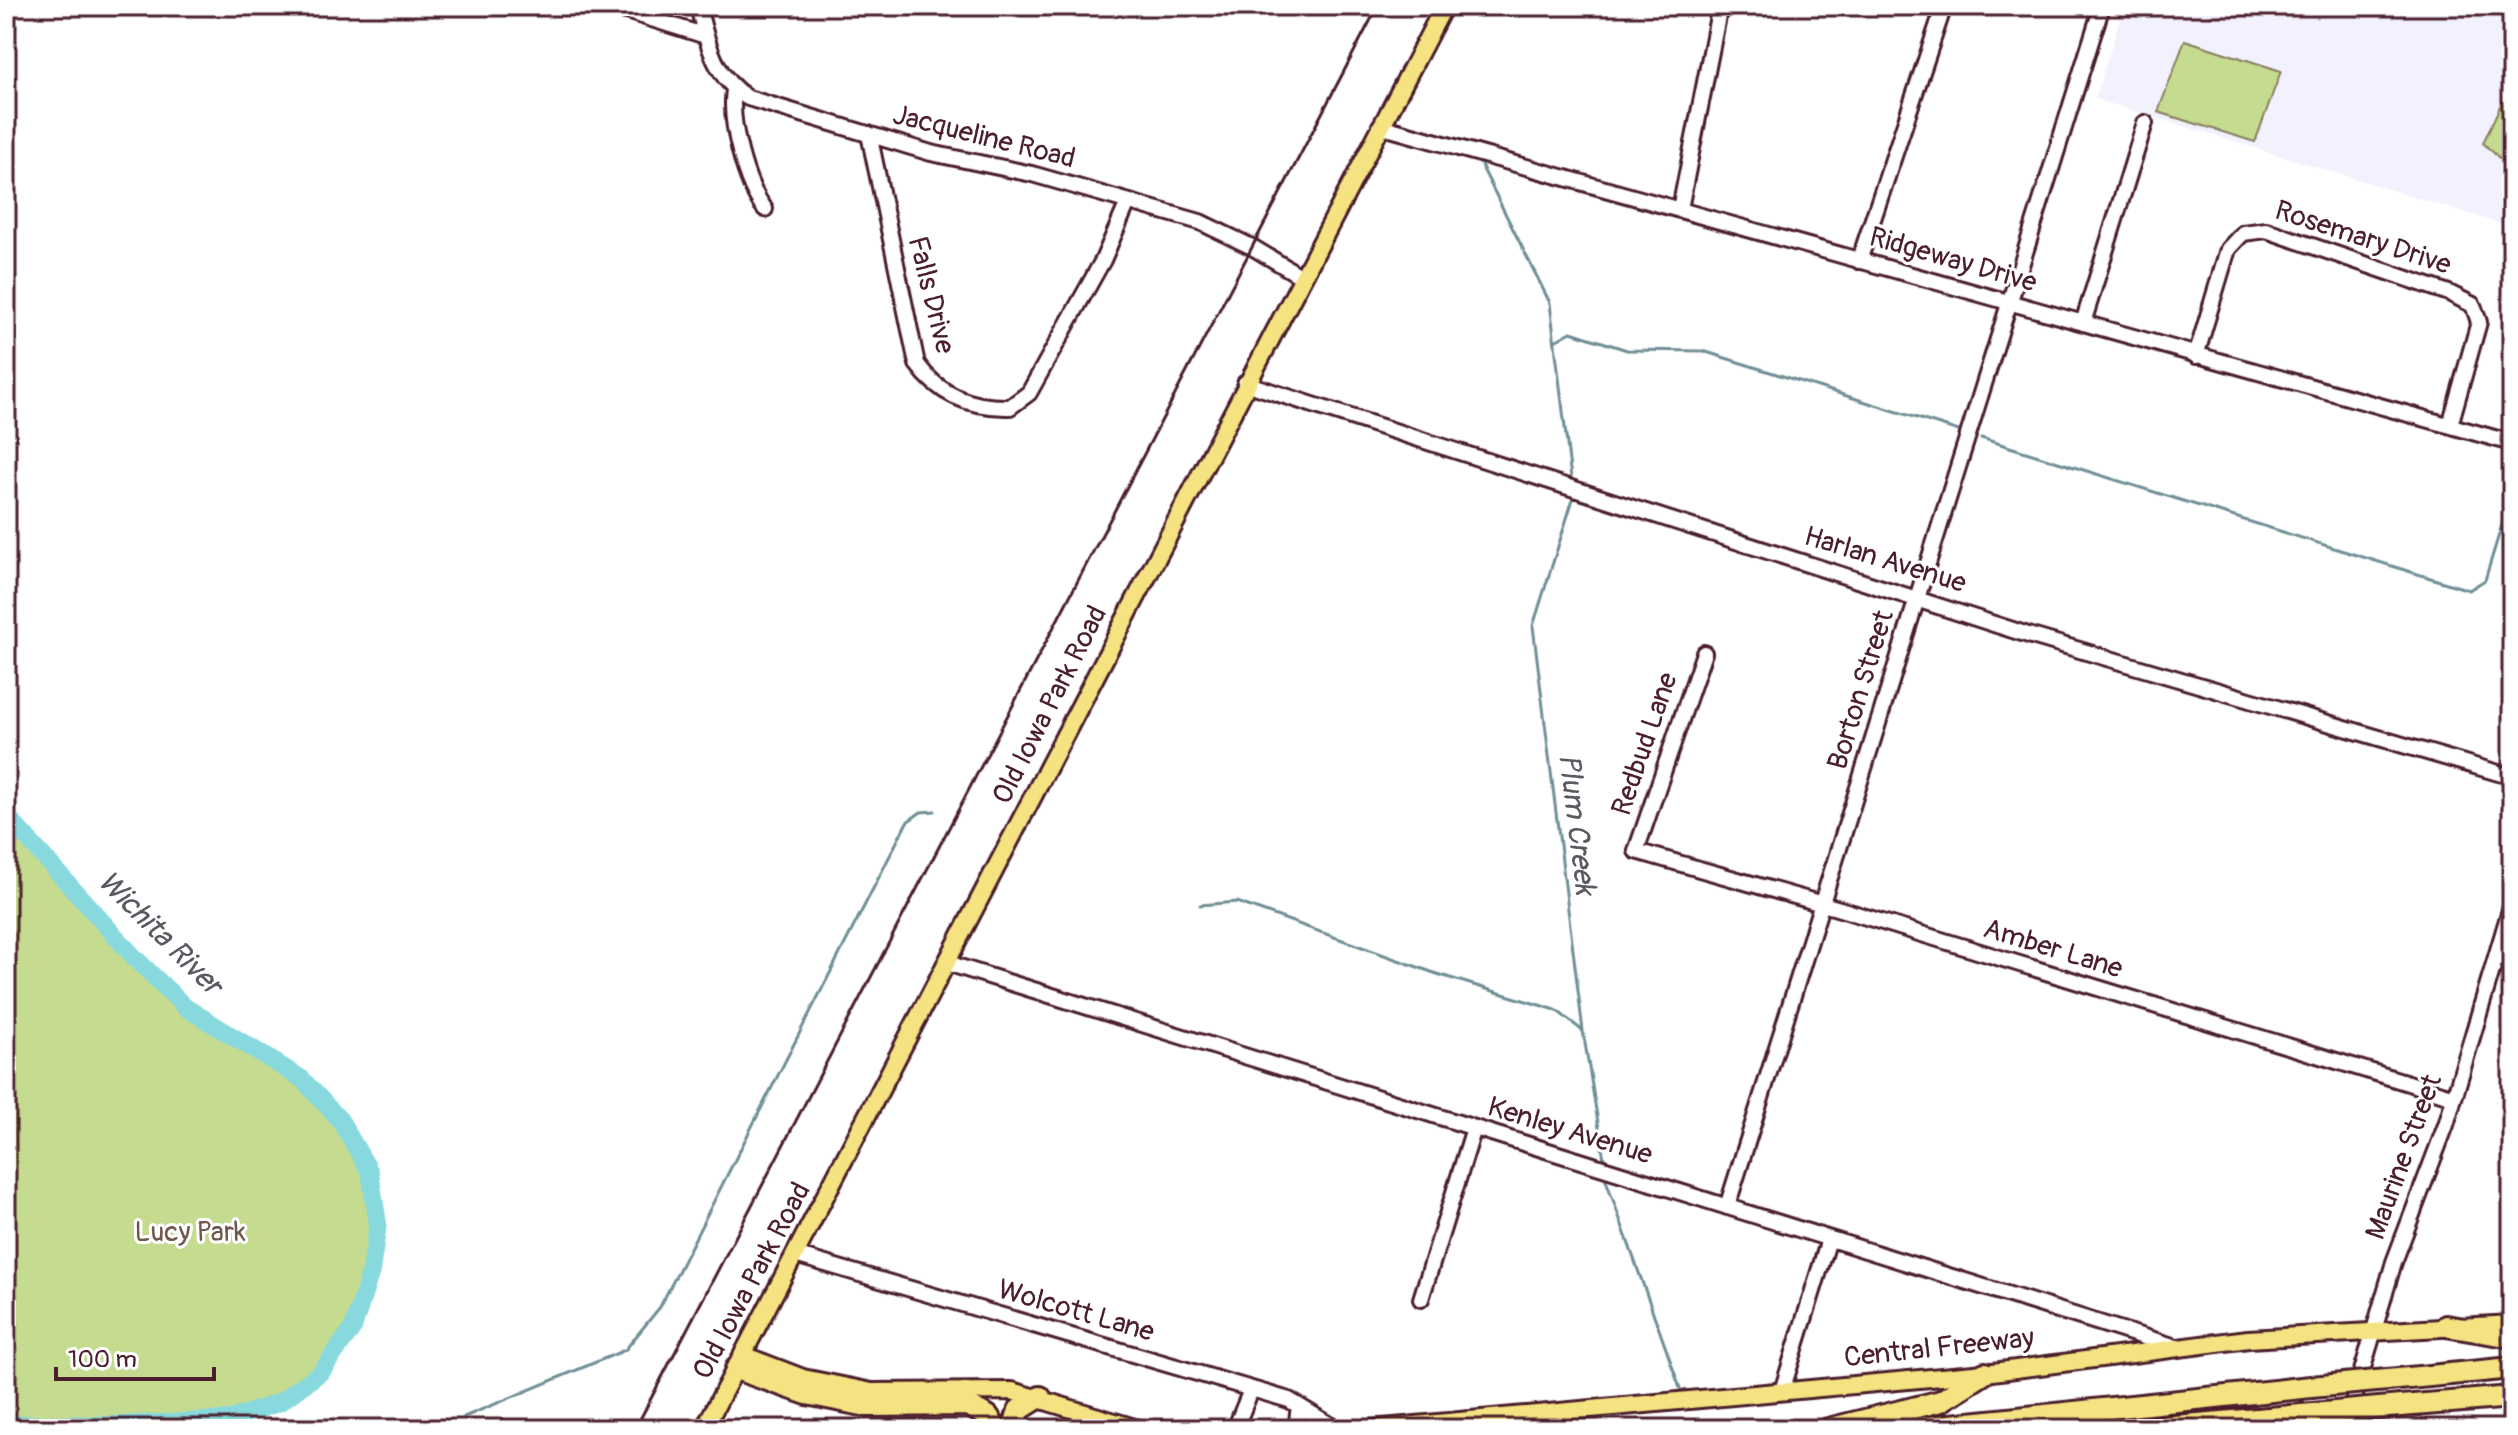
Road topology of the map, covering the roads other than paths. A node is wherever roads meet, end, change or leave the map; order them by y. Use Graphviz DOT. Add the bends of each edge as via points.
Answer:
graph roads {
  1 [pos="610,6"];
  2 [pos="698,6"];
  3 [pos="1444,6"];
  4 [pos="1720,6"];
  5 [pos="1944,6"];
  6 [pos="2102,6"];
  7 [pos="706,36"];
  8 [pos="734,90"];
  9 [pos="2145,123"];
  10 [pos="1380,126"];
  11 [pos="869,134"];
  12 [pos="1128,202"];
  13 [pos="765,209"];
  14 [pos="1680,209"];
  15 [pos="1859,261"];
  16 [pos="1302,277"];
  17 [pos="2009,303"];
  18 [pos="2083,323"];
  19 [pos="2196,356"];
  20 [pos="1245,383"];
  21 [pos="2450,425"];
  22 [pos="2512,443"];
  23 [pos="1917,597"];
  24 [pos="1704,653"];
  25 [pos="2512,777"];
  26 [pos="1636,851"];
  27 [pos="2512,903"];
  28 [pos="1819,904"];
  29 [pos="947,963"];
  30 [pos="2454,1097"];
  31 [pos="1474,1128"];
  32 [pos="1727,1207"];
  33 [pos="1829,1239"];
  34 [pos="795,1255"];
  35 [pos="1421,1299"];
  36 [pos="2512,1324"];
  37 [pos="2446,1326"];
  38 [pos="2374,1329"];
  39 [pos="2512,1337"];
  40 [pos="2178,1348"];
  41 [pos="739,1362"];
  42 [pos="2512,1368"];
  43 [pos="1985,1373"];
  44 [pos="1251,1390"];
  45 [pos="1782,1391"];
  46 [pos="1040,1397"];
  47 [pos="2512,1397"];
  48 [pos="1299,1406"];
  49 [pos="704,1429"];
  50 [pos="996,1429"];
  51 [pos="1013,1429"];
  52 [pos="1138,1429"];
  53 [pos="1235,1429"];
  54 [pos="1296,1429"];
  55 [pos="1337,1429"];
  56 [pos="1372,1429"];
  57 [pos="1828,1429"];
  58 [pos="1912,1429"];
  59 [pos="2140,1429"];
  60 [pos="2345,1429"];
  1 -- 7 [label="street"];
  2 -- 7 [label="street"];
  3 -- 10 [label="main road, Old Iowa Park Road"];
  4 -- 14 [label="street"];
  5 -- 15 [label="street"];
  6 -- 17 [label="street, Borton Street"];
  7 -- 8 [label="street" via="717,67"];
  8 -- 11 [label="street, Jacqueline Road" via="764,104"];
  8 -- 13 [label="street" via="730,112 752,192"];
  9 -- 18 [label="street"];
  10 -- 14 [label="street, Ridgeway Drive"];
  10 -- 16 [label="main road, Old Iowa Park Road"];
  11 -- 12 [label="street, Jacqueline Road"];
  11 -- 12 [label="street, Falls Drive" via="917,364 931,384 966,402 1010,407 1029,393 1103,260"];
  12 -- 16 [label="street, Jacqueline Road" via="1219,229"];
  14 -- 15 [label="street, Ridgeway Drive"];
  15 -- 17 [label="street, Ridgeway Drive"];
  16 -- 20 [label="main road, Old Iowa Park Road"];
  17 -- 18 [label="street, Ridgeway Drive"];
  17 -- 23 [label="street, Borton Street"];
  18 -- 19 [label="street, Ridgeway Drive"];
  19 -- 21 [label="street, Ridgeway Drive"];
  19 -- 21 [label="street, Rosemary Drive" via="2228,249 2243,233 2266,230 2473,305 2479,322"];
  20 -- 23 [label="street, Harlan Avenue"];
  20 -- 29 [label="main road, Old Iowa Park Road"];
  21 -- 22 [label="street, Ridgeway Drive"];
  23 -- 25 [label="street, Harlan Avenue" via="2025,634"];
  23 -- 28 [label="street, Borton Street"];
  24 -- 26 [label="street, Redbud Lane"];
  26 -- 28 [label="street, Amber Lane"];
  27 -- 30 [label="street, Maurine Street"];
  28 -- 30 [label="street, Amber Lane"];
  28 -- 32 [label="street, Borton Street"];
  29 -- 31 [label="street, Kenley Avenue"];
  29 -- 34 [label="main road, Old Iowa Park Road"];
  30 -- 38 [label="street, Maurine Street"];
  31 -- 32 [label="street, Kenley Avenue"];
  31 -- 35 [label="street"];
  32 -- 33 [label="street, Kenley Avenue"];
  33 -- 40 [label="street, Kenley Avenue"];
  33 -- 45 [label="street"];
  34 -- 41 [label="main road, Old Iowa Park Road"];
  34 -- 44 [label="street, Wolcott Lane"];
  36 -- 37 [label="main road, Central Freeway"];
  37 -- 38 [label="main road, Central Freeway"];
  37 -- 39 [label="highway"];
  38 -- 40 [label="main road, Central Freeway"];
  38 -- 60 [label="street, Maurine Street"];
  40 -- 43 [label="main road, Central Freeway"];
  41 -- 46 [label="main road" via="837,1387 895,1393 993,1390"];
  41 -- 49 [label="main road, Old Iowa Park Road"];
  41 -- 50 [label="highway" via="807,1394 867,1406 967,1405 988,1416"];
  42 -- 58 [label="highway, bridge"];
  43 -- 45 [label="main road, Central Freeway"];
  43 -- 57 [label="highway" via="1941,1401"];
  44 -- 48 [label="street, Wolcott Lane"];
  44 -- 53 [label="street"];
  45 -- 56 [label="main road, Central Freeway"];
  46 -- 51 [label="highway" via="1019,1410"];
  46 -- 52 [label="main road"];
  47 -- 59 [label="highway, bridge"];
  48 -- 54 [label="street"];
  48 -- 55 [label="street, Wolcott Lane"];
}
